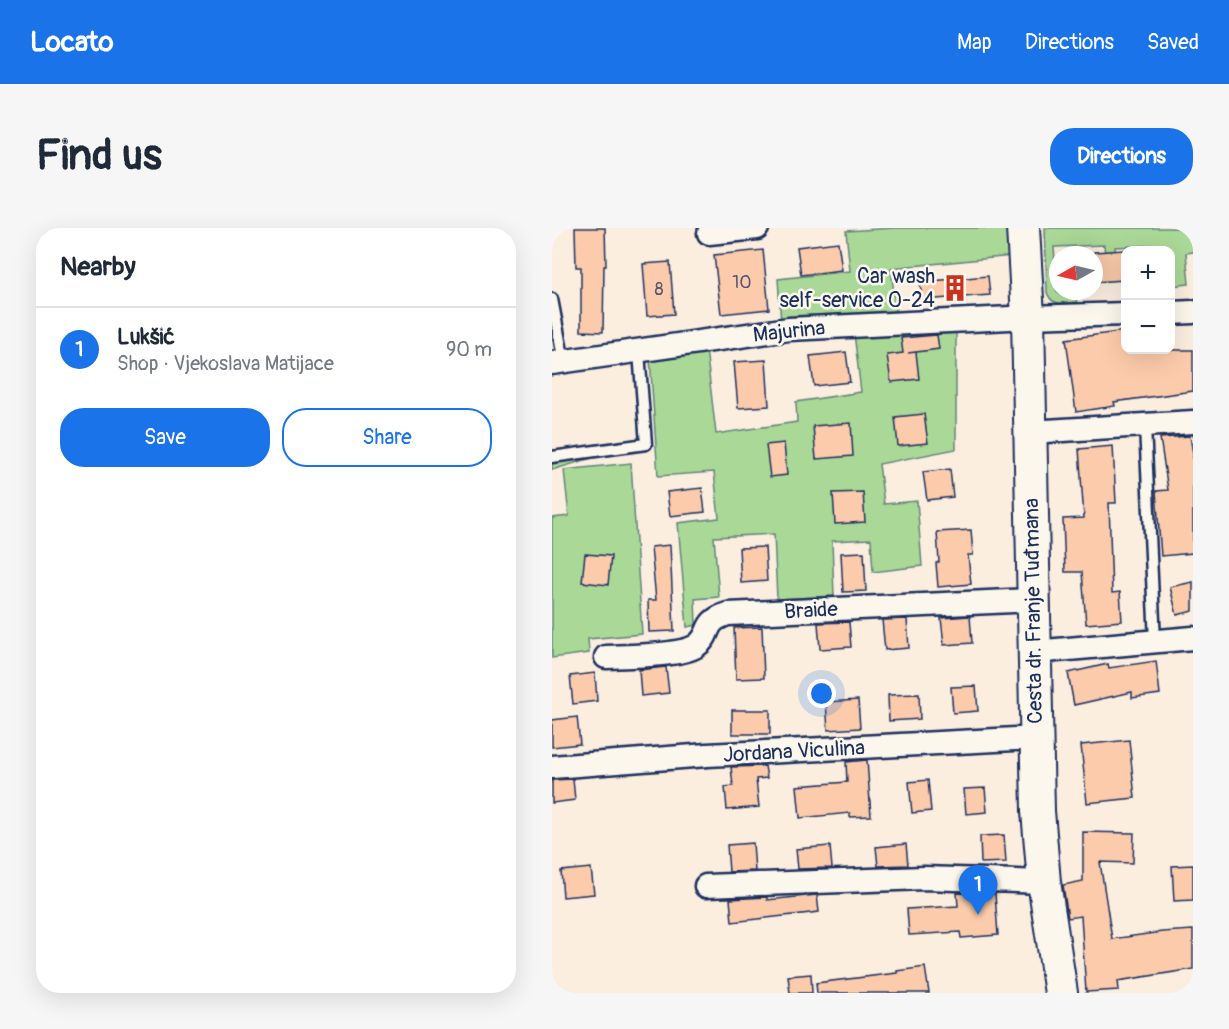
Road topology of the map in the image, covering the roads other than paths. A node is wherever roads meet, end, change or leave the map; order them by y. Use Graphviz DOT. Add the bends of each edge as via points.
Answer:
graph roads {
  1 [pos="757,228"];
  2 [pos="1023,228"];
  3 [pos="709,232"];
  4 [pos="552,299"];
  5 [pos="1193,312"];
  6 [pos="1175,313"];
  7 [pos="1121,314"];
  8 [pos="1028,317"];
  9 [pos="639,352"];
  10 [pos="558,363"];
  11 [pos="1193,422"];
  12 [pos="1145,426"];
  13 [pos="1030,432"];
  14 [pos="552,457"];
  15 [pos="1033,600"];
  16 [pos="1193,638"];
  17 [pos="1155,642"];
  18 [pos="1034,652"];
  19 [pos="606,657"];
  20 [pos="1036,738"];
  21 [pos="552,767"];
  22 [pos="1044,882"];
  23 [pos="706,886"];
  24 [pos="1061,993"];
  1 -- 3 [label="street"];
  2 -- 8 [label="main road, Cesta dr. Franje Tuđmana"];
  4 -- 10 [label="lane"];
  5 -- 6 [label="street"];
  7 -- 8 [label="street, Majurina"];
  8 -- 9 [label="street, Majurina" via="789,329"];
  8 -- 13 [label="main road, Cesta dr. Franje Tuđmana"];
  9 -- 10 [label="street, Majurina"];
  9 -- 14 [label="lane" via="646,444"];
  11 -- 12 [label="street"];
  12 -- 13 [label="street"];
  12 -- 17 [label="lane"];
  13 -- 15 [label="main road, Cesta dr. Franje Tuđmana"];
  15 -- 18 [label="main road, Cesta dr. Franje Tuđmana"];
  15 -- 19 [label="street, Braide" via="728,614 716,617 696,645 680,651"];
  16 -- 17 [label="street"];
  17 -- 18 [label="street"];
  18 -- 20 [label="main road, Cesta dr. Franje Tuđmana"];
  20 -- 21 [label="street, Jordana Viculina"];
  20 -- 22 [label="main road, Cesta dr. Franje Tuđmana"];
  22 -- 23 [label="street" via="924,878"];
  22 -- 24 [label="main road, Cesta dr. Franje Tuđmana"];
}
